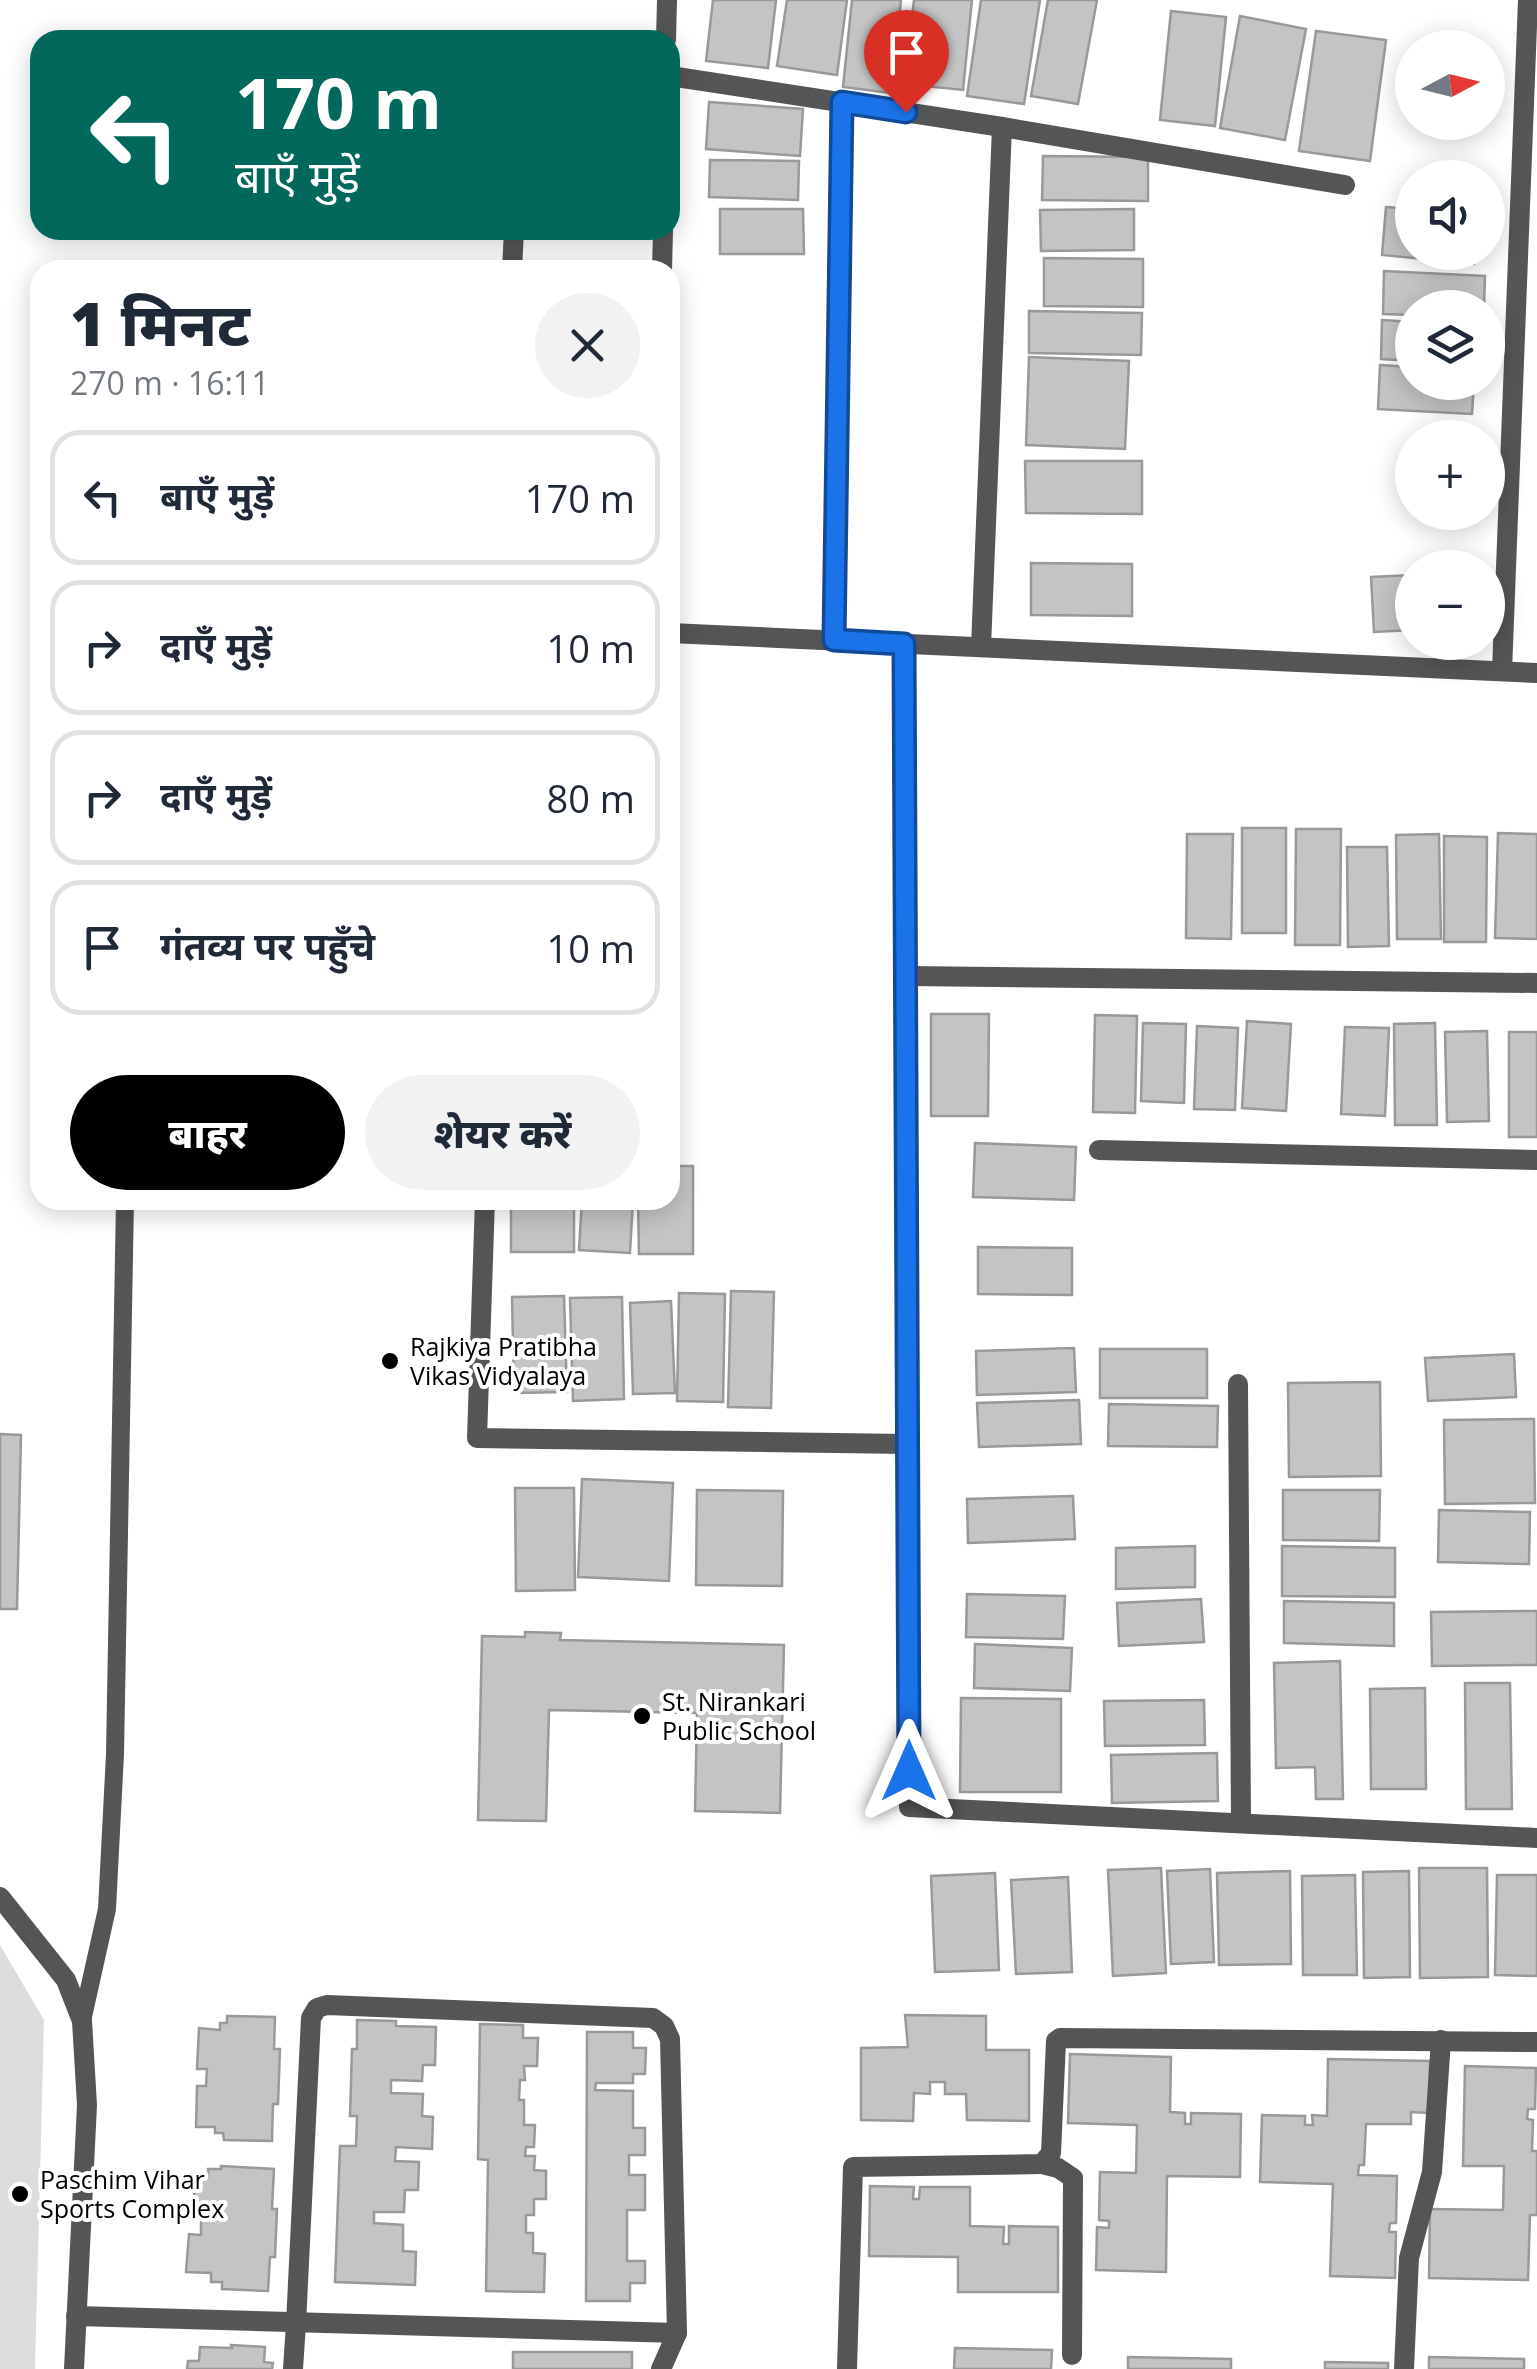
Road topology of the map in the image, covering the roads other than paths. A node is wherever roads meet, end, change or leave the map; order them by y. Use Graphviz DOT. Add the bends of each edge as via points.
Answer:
graph roads {
  1 [pos="667,0"];
  2 [pos="1528,0"];
  3 [pos="666,30"];
  4 [pos="680,78"];
  5 [pos="842,102"];
  6 [pos="1002,127"];
  7 [pos="1345,185"];
  8 [pos="680,633"];
  9 [pos="834,640"];
  10 [pos="904,644"];
  11 [pos="981,647"];
  12 [pos="1502,671"];
  13 [pos="1537,672"];
  14 [pos="906,976"];
  15 [pos="1537,984"];
  16 [pos="1099,1150"];
  17 [pos="1537,1160"];
  18 [pos="125,1210"];
  19 [pos="485,1210"];
  20 [pos="1238,1384"];
  21 [pos="908,1444"];
  22 [pos="1242,1821"];
  23 [pos="1537,1838"];
  24 [pos="0,1897"];
  25 [pos="82,2021"];
  26 [pos="1442,2040"];
  27 [pos="1537,2042"];
  28 [pos="1042,2164"];
  29 [pos="76,2316"];
  30 [pos="296,2324"];
  31 [pos="677,2333"];
  32 [pos="1072,2355"];
  33 [pos="74,2369"];
  34 [pos="293,2369"];
  35 [pos="661,2369"];
  36 [pos="847,2369"];
  37 [pos="1404,2369"];
  1 -- 3 [label="street"];
  2 -- 12 [label="street"];
  4 -- 5 [label="street"];
  5 -- 6 [label="street"];
  5 -- 9 [label="street"];
  6 -- 7 [label="street"];
  6 -- 11 [label="street"];
  8 -- 9 [label="street"];
  9 -- 10 [label="street"];
  10 -- 11 [label="street"];
  10 -- 14 [label="street"];
  11 -- 12 [label="street"];
  12 -- 13 [label="street"];
  14 -- 15 [label="street"];
  14 -- 21 [label="street"];
  16 -- 17 [label="street"];
  18 -- 25 [label="lane" via="114,1792 107,1908"];
  19 -- 21 [label="street" via="477,1438"];
  20 -- 22 [label="street"];
  21 -- 22 [label="street" via="910,1807"];
  22 -- 23 [label="street"];
  24 -- 25 [label="street" via="66,1980"];
  25 -- 29 [label="street" via="86,2105"];
  26 -- 27 [label="street"];
  26 -- 28 [label="street" via="1060,2038 1051,2153"];
  26 -- 37 [label="street" via="1432,2172 1409,2258"];
  28 -- 32 [label="street" via="1073,2178"];
  28 -- 36 [label="street" via="853,2168"];
  29 -- 30 [label="street"];
  29 -- 33 [label="street"];
  30 -- 31 [label="street"];
  30 -- 31 [label="street" via="311,2018 326,2005 653,2018 664,2026 670,2039"];
  30 -- 34 [label="street"];
  31 -- 35 [label="street"];
}
